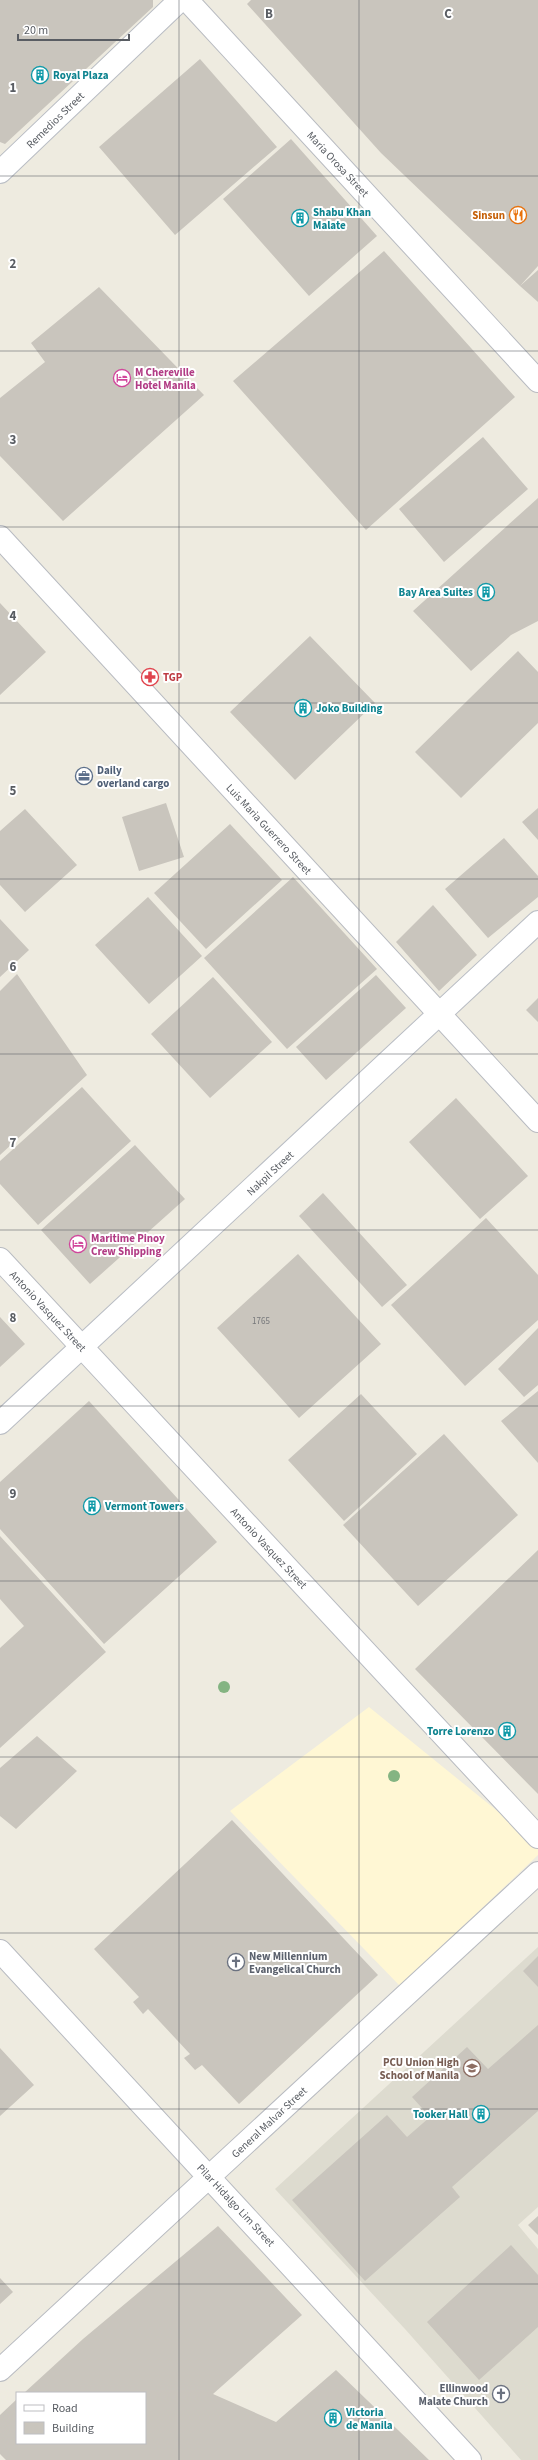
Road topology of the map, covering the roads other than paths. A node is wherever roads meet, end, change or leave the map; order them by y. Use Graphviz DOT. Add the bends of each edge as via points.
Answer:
graph roads {
  1 [pos="180,0"];
  2 [pos="187,0"];
  3 [pos="0,172"];
  4 [pos="538,381"];
  5 [pos="0,537"];
  6 [pos="538,922"];
  7 [pos="440,1015"];
  8 [pos="538,1122"];
  9 [pos="0,1259"];
  10 [pos="83,1347"];
  11 [pos="0,1424"];
  12 [pos="538,1837"];
  13 [pos="538,1873"];
  14 [pos="0,1951"];
  15 [pos="210,2176"];
  16 [pos="0,2370"];
  17 [pos="470,2460"];
  1 -- 3 [label="street, Remedios Street"];
  2 -- 4 [label="street, Maria Orosa Street"];
  5 -- 7 [label="street, Luis Maria Guerrero Street"];
  6 -- 7 [label="street, Nakpil Street"];
  7 -- 8 [label="street, Luis Maria Guerrero Street"];
  7 -- 10 [label="street, Nakpil Street"];
  9 -- 10 [label="street, Antonio Vasquez Street"];
  10 -- 11 [label="street, Nakpil Street"];
  10 -- 12 [label="street, Antonio Vasquez Street"];
  13 -- 15 [label="street, General Malvar Street"];
  14 -- 15 [label="street, Pilar Hidalgo Lim Street"];
  15 -- 16 [label="street, General Malvar Street"];
  15 -- 17 [label="street, Pilar Hidalgo Lim Street"];
}
